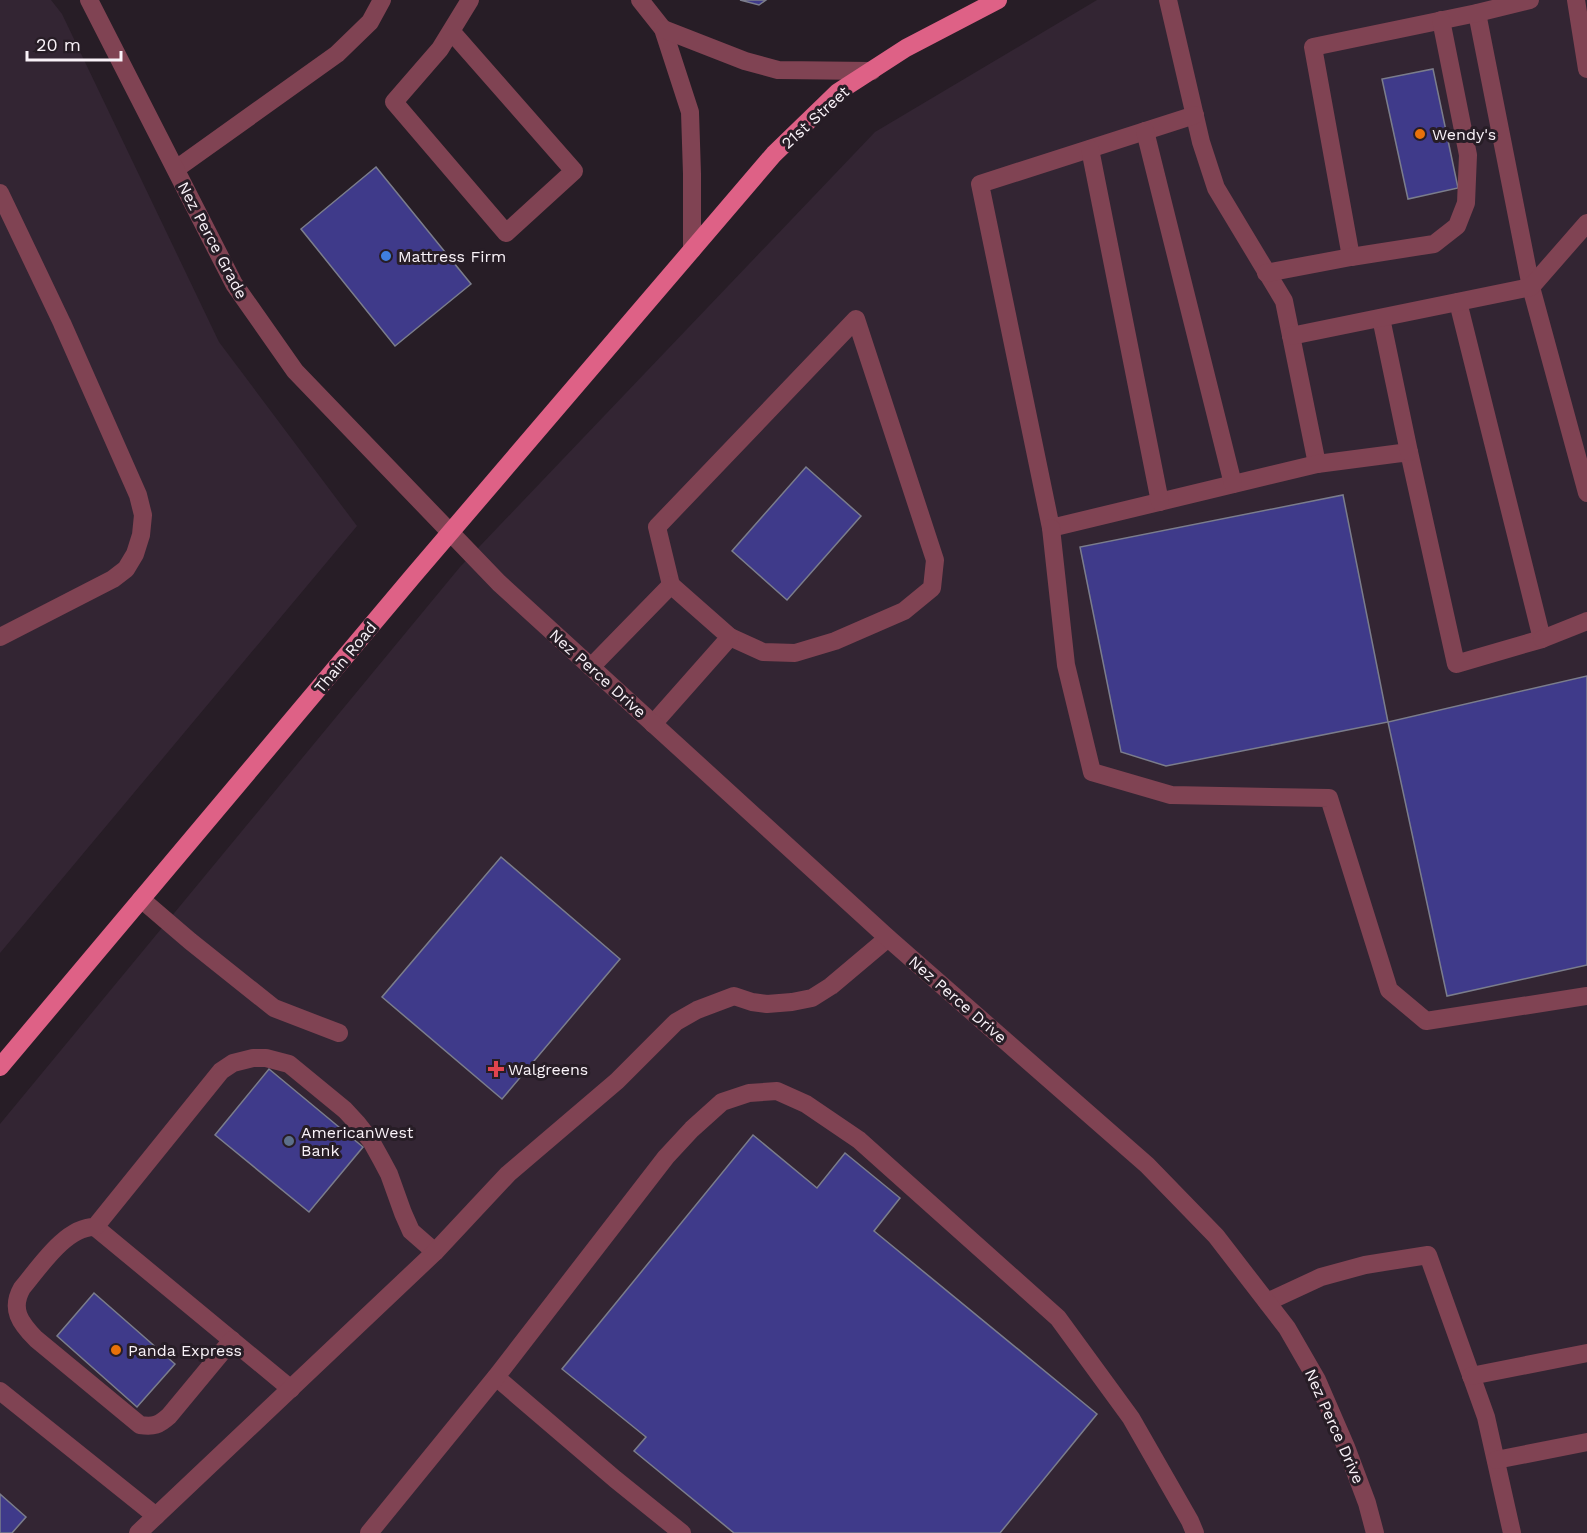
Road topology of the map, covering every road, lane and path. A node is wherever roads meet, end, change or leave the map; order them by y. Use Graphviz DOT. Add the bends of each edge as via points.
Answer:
graph roads {
  1 [pos="89,0"];
  2 [pos="382,0"];
  3 [pos="470,0"];
  4 [pos="640,0"];
  5 [pos="998,0"];
  6 [pos="1168,0"];
  7 [pos="1530,0"];
  8 [pos="1576,0"];
  9 [pos="1477,13"];
  10 [pos="1441,20"];
  11 [pos="663,28"];
  12 [pos="451,31"];
  13 [pos="1587,69"];
  14 [pos="872,71"];
  15 [pos="1195,115"];
  16 [pos="1145,131"];
  17 [pos="1090,149"];
  18 [pos="176,169"];
  19 [pos="0,193"];
  20 [pos="1587,223"];
  21 [pos="692,249"];
  22 [pos="1351,257"];
  23 [pos="1266,273"];
  24 [pos="1531,287"];
  25 [pos="1458,302"];
  26 [pos="1381,318"];
  27 [pos="1291,336"];
  28 [pos="1409,452"];
  29 [pos="1317,464"];
  30 [pos="1233,484"];
  31 [pos="1587,493"];
  32 [pos="1160,502"];
  33 [pos="1051,528"];
  34 [pos="449,533"];
  35 [pos="671,585"];
  36 [pos="1587,621"];
  37 [pos="0,637"];
  38 [pos="730,637"];
  39 [pos="1542,639"];
  40 [pos="591,667"];
  41 [pos="653,724"];
  42 [pos="141,899"];
  43 [pos="888,938"];
  44 [pos="1587,996"];
  45 [pos="339,1033"];
  46 [pos="0,1067"];
  47 [pos="95,1227"];
  48 [pos="435,1252"];
  49 [pos="1267,1302"];
  50 [pos="232,1340"];
  51 [pos="1587,1353"];
  52 [pos="1471,1376"];
  53 [pos="496,1377"];
  54 [pos="291,1389"];
  55 [pos="0,1390"];
  56 [pos="1587,1442"];
  57 [pos="1496,1460"];
  58 [pos="156,1516"];
  59 [pos="138,1533"];
  60 [pos="369,1533"];
  61 [pos="682,1533"];
  62 [pos="1195,1533"];
  63 [pos="1375,1533"];
  64 [pos="1512,1533"];
  1 -- 18 [label="street, Nez Perce Grade"];
  2 -- 18 [label="street" via="370,22 337,54"];
  3 -- 12 [label="street"];
  4 -- 11 [label="street"];
  5 -- 14 [label="main road, 21st Street" via="906,48"];
  6 -- 15 [label="street"];
  7 -- 9 [label="street"];
  8 -- 13 [label="street"];
  9 -- 10 [label="street"];
  9 -- 24 [label="street"];
  10 -- 22 [label="street" via="1468,155 1466,203 1457,226 1434,244"];
  10 -- 22 [label="street" via="1313,47"];
  11 -- 14 [label="street" via="778,70"];
  11 -- 21 [label="street" via="690,112"];
  12 -- 12 [label="street" via="394,102 506,233 574,171"];
  14 -- 21 [label="main road, 21st Street" via="838,92 774,154"];
  15 -- 16 [label="street"];
  15 -- 23 [label="street" via="1216,188"];
  16 -- 17 [label="street"];
  16 -- 30 [label="street"];
  17 -- 32 [label="street"];
  17 -- 33 [label="street" via="980,184"];
  18 -- 34 [label="street, Nez Perce Grade" via="234,284 295,371"];
  19 -- 37 [label="street" via="138,495 142,515 141,535 126,569"];
  20 -- 24 [label="street"];
  21 -- 34 [label="main road, Thain Road"];
  22 -- 23 [label="street"];
  23 -- 27 [label="street" via="1284,302"];
  24 -- 25 [label="street"];
  24 -- 31 [label="street"];
  25 -- 26 [label="street"];
  25 -- 39 [label="street"];
  26 -- 27 [label="street"];
  26 -- 28 [label="street"];
  27 -- 29 [label="street"];
  28 -- 29 [label="street"];
  28 -- 39 [label="street" via="1456,664"];
  29 -- 30 [label="street"];
  30 -- 32 [label="street"];
  32 -- 33 [label="street"];
  33 -- 44 [label="street" via="1066,665 1092,772 1171,795 1329,798 1389,990 1425,1022"];
  34 -- 40 [label="street, Nez Perce Drive"];
  34 -- 42 [label="main road, Thain Road"];
  35 -- 38 [label="street"];
  35 -- 38 [label="street" via="657,527 856,319 935,560 932,588 904,611 835,641 795,653 763,652"];
  35 -- 40 [label="street"];
  36 -- 39 [label="street"];
  38 -- 41 [label="street"];
  40 -- 41 [label="street, Nez Perce Drive"];
  41 -- 43 [label="street, Nez Perce Drive"];
  42 -- 45 [label="street" via="274,1008"];
  42 -- 46 [label="main road, Thain Road"];
  43 -- 48 [label="street" via="812,998 767,1004 734,996 676,1022 617,1081 508,1174"];
  43 -- 49 [label="street, Nez Perce Drive" via="1147,1165 1216,1236"];
  47 -- 48 [label="street" via="220,1071 233,1063 266,1058 289,1064 357,1123 389,1174 411,1231"];
  47 -- 50 [label="street"];
  47 -- 50 [label="street" via="64,1239 22,1288 16,1309 36,1339 140,1425 156,1426 169,1416"];
  48 -- 54 [label="street"];
  49 -- 52 [label="street" via="1321,1277 1365,1265 1428,1256"];
  49 -- 63 [label="street, Nez Perce Drive" via="1317,1380 1350,1456"];
  50 -- 54 [label="street"];
  51 -- 52 [label="street"];
  52 -- 57 [label="street"];
  53 -- 60 [label="street"];
  53 -- 61 [label="street"];
  53 -- 62 [label="street" via="666,1157 692,1129 722,1102 749,1093 777,1091 806,1104 859,1140 1058,1318 1131,1418"];
  54 -- 58 [label="street"];
  55 -- 58 [label="street"];
  56 -- 57 [label="street"];
  57 -- 64 [label="street"];
  58 -- 59 [label="street"];
}
